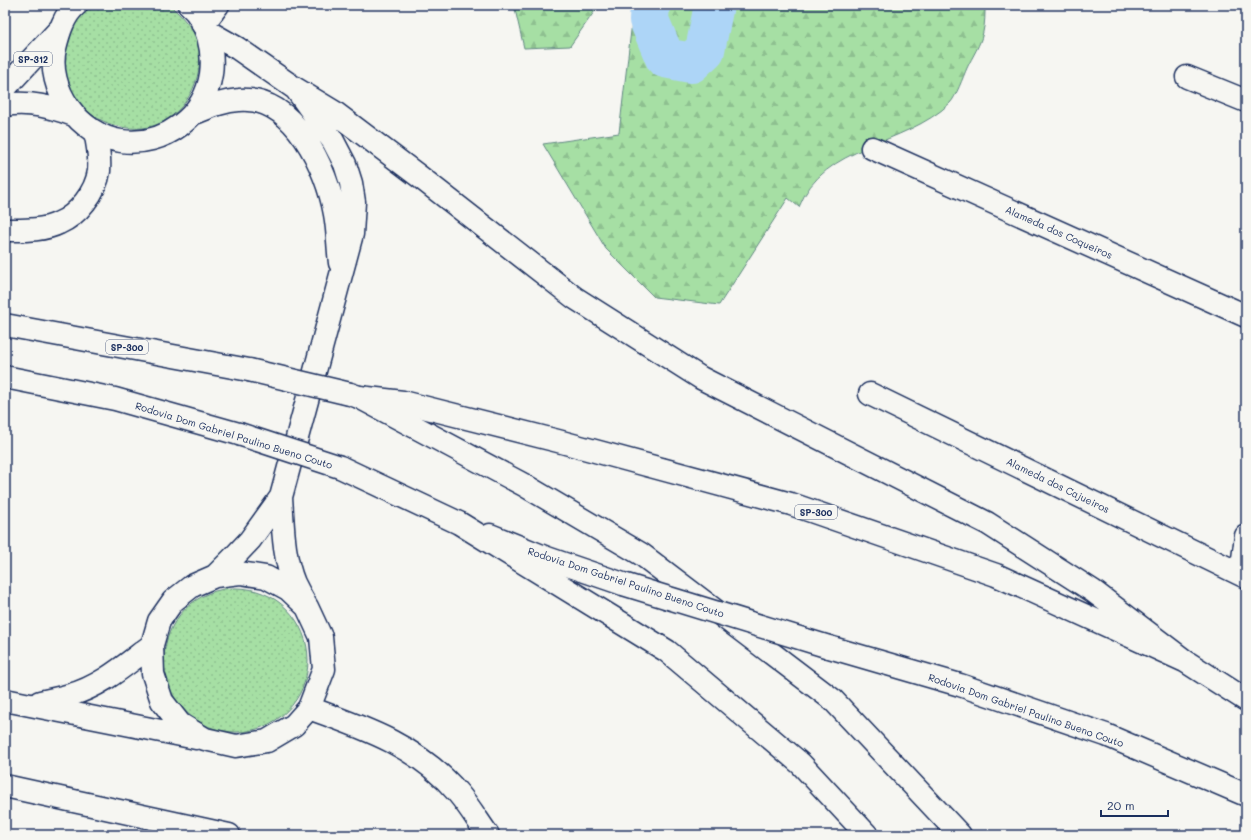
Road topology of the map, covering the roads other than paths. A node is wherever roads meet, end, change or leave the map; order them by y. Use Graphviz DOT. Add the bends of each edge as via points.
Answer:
graph roads {
  1 [pos="76,5"];
  2 [pos="190,5"];
  3 [pos="218,5"];
  4 [pos="205,28"];
  5 [pos="59,29"];
  6 [pos="1187,77"];
  7 [pos="5,88"];
  8 [pos="296,89"];
  9 [pos="1246,101"];
  10 [pos="5,105"];
  11 [pos="195,112"];
  12 [pos="74,115"];
  13 [pos="95,132"];
  14 [pos="872,148"];
  15 [pos="5,230"];
  16 [pos="341,276"];
  17 [pos="1246,316"];
  18 [pos="5,325"];
  19 [pos="5,377"];
  20 [pos="870,394"];
  21 [pos="355,396"];
  22 [pos="281,497"];
  23 [pos="459,523"];
  24 [pos="1246,536"];
  25 [pos="215,576"];
  26 [pos="1244,576"];
  27 [pos="307,608"];
  28 [pos="152,645"];
  29 [pos="1185,661"];
  30 [pos="5,700"];
  31 [pos="1246,700"];
  32 [pos="30,703"];
  33 [pos="309,708"];
  34 [pos="205,740"];
  35 [pos="5,786"];
  36 [pos="1246,795"];
  37 [pos="229,835"];
  38 [pos="488,835"];
  39 [pos="867,835"];
  40 [pos="960,835"];
  1 -- 5 [label="main road"];
  2 -- 4 [label="main road"];
  3 -- 4 [label="main road"];
  4 -- 8 [label="main road"];
  4 -- 11 [label="main road" via="213,59 209,87"];
  5 -- 7 [label="main road, SP-312"];
  5 -- 12 [label="main road" via="53,59 55,74 58,89"];
  6 -- 9 [label="main road"];
  8 -- 16 [label="main road" via="333,141 351,183 354,202 352,234"];
  8 -- 29 [label="main road" via="334,112 575,298 700,378 987,523 1093,591"];
  10 -- 12 [label="main road" via="41,105"];
  11 -- 13 [label="main road" via="174,131 149,140 121,141"];
  11 -- 16 [label="main road" via="219,103 240,100 262,103 282,112 300,132 315,155 326,182 335,214"];
  12 -- 13 [label="main road"];
  13 -- 15 [label="main road" via="99,152 99,173 90,195 76,213 59,223 37,229"];
  14 -- 17 [label="main road, Alameda dos Coqueiros"];
  16 -- 22 [label="main road"];
  18 -- 21 [label="main road, SP-300, bridge" via="249,370"];
  19 -- 23 [label="main road, Rodovia Dom Gabriel Paulino Bueno Couto, bridge" via="115,399 239,434 340,467"];
  20 -- 26 [label="main road, Alameda dos Cajueiros"];
  21 -- 29 [label="main road, SP-300" via="403,402 792,504 996,575"];
  21 -- 40 [label="main road" via="524,485 642,554 833,700"];
  22 -- 25 [label="main road" via="250,540"];
  22 -- 27 [label="main road" via="287,559 293,582"];
  23 -- 36 [label="main road, Rodovia Dom Gabriel Paulino Bueno Couto, bridge" via="547,558 623,584 960,685 1106,735"];
  23 -- 39 [label="main road" via="667,651 801,764"];
  24 -- 26 [label="main road"];
  25 -- 27 [label="main road" via="240,573 266,577 288,589"];
  25 -- 28 [label="main road" via="192,586 173,601 160,621"];
  27 -- 33 [label="main road" via="321,637 324,669"];
  28 -- 32 [label="main road" via="111,676 90,688 69,696"];
  28 -- 34 [label="main road" via="152,674 162,701 180,724"];
  29 -- 31 [label="main road, SP-300"];
  30 -- 32 [label="main road"];
  32 -- 34 [label="main road"];
  33 -- 34 [label="main road" via="294,725 267,741 236,746"];
  33 -- 38 [label="main road" via="371,730 419,757 457,792"];
  35 -- 37 [label="main road"];
}
